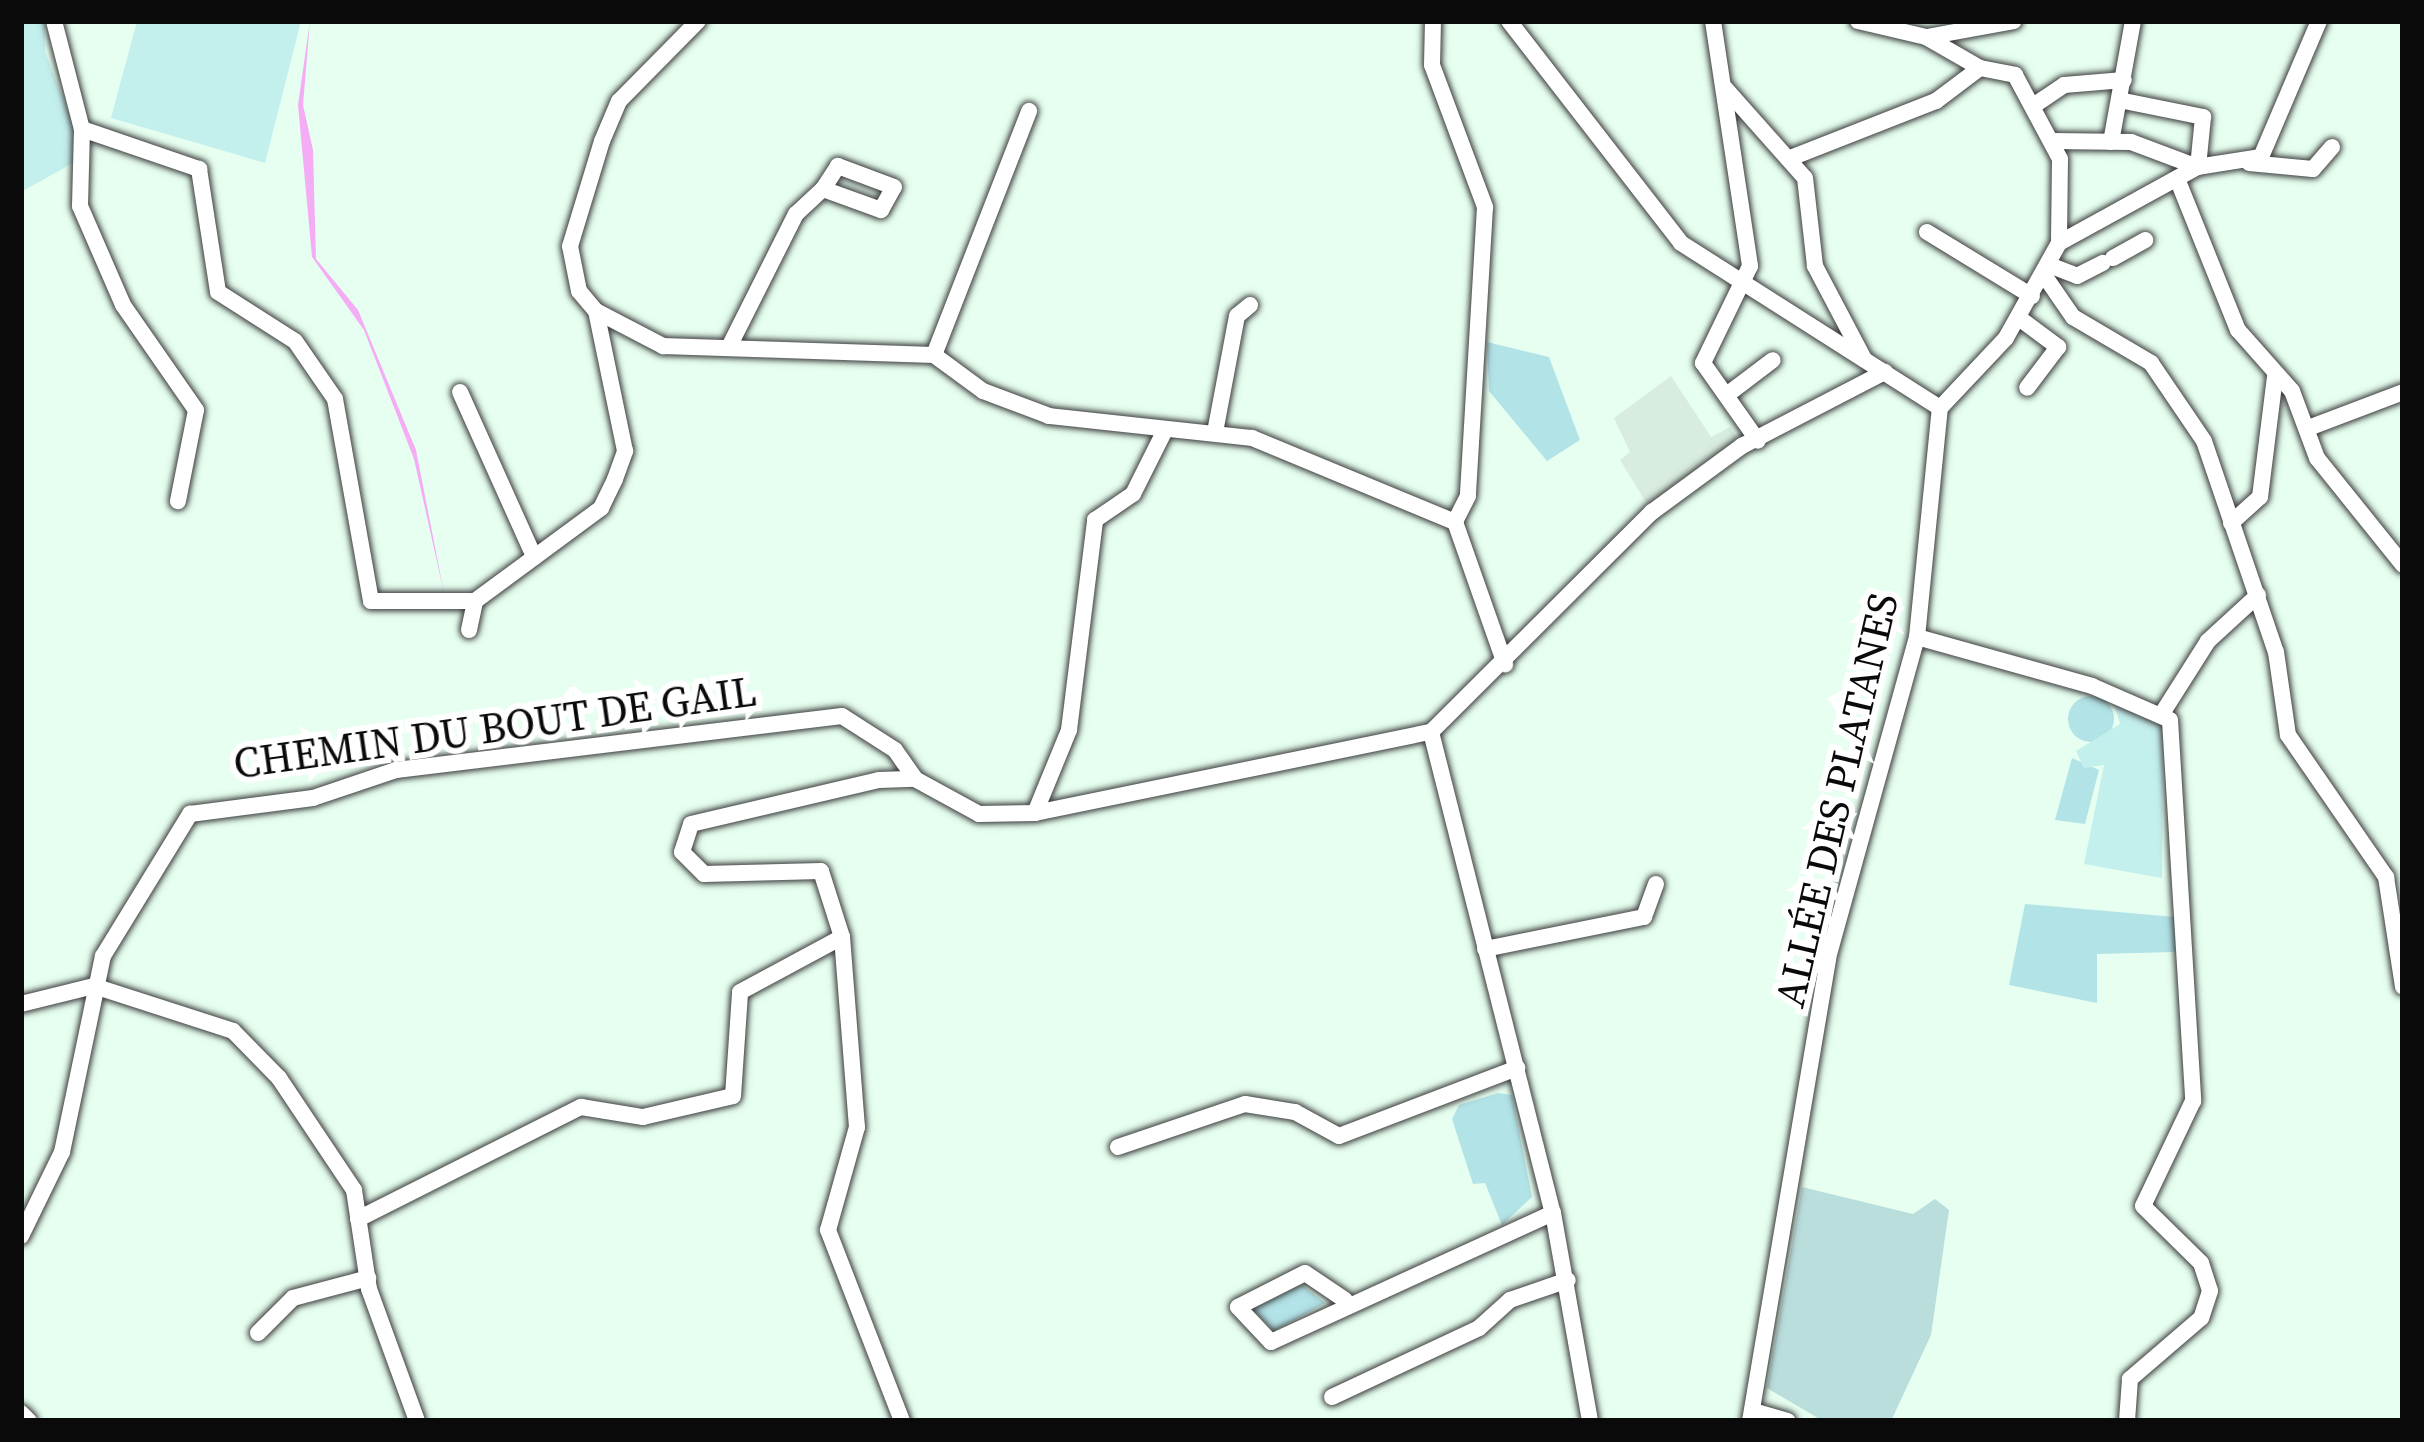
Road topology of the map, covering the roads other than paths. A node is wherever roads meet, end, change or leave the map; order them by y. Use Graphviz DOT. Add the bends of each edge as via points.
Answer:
graph roads {
  1 [pos="54,21"];
  2 [pos="698,21"];
  3 [pos="1433,21"];
  4 [pos="1509,21"];
  5 [pos="1714,21"];
  6 [pos="1858,21"];
  7 [pos="2133,21"];
  8 [pos="2319,21"];
  9 [pos="2014,23"];
  10 [pos="1926,37"];
  11 [pos="1980,68"];
  12 [pos="2124,80"];
  13 [pos="1725,88"];
  14 [pos="2124,101"];
  15 [pos="2033,106"];
  16 [pos="1029,111"];
  17 [pos="82,129"];
  18 [pos="2053,141"];
  19 [pos="2111,142"];
  20 [pos="2332,147"];
  21 [pos="1793,157"];
  22 [pos="2248,163"];
  23 [pos="2198,167"];
  24 [pos="2178,181"];
  25 [pos="823,189"];
  26 [pos="1927,232"];
  27 [pos="2145,240"];
  28 [pos="2060,243"];
  29 [pos="2046,270"];
  30 [pos="1744,284"];
  31 [pos="2032,296"];
  32 [pos="1250,305"];
  33 [pos="596,310"];
  34 [pos="2019,318"];
  35 [pos="730,347"];
  36 [pos="934,356"];
  37 [pos="1864,358"];
  38 [pos="1773,360"];
  39 [pos="1885,372"];
  40 [pos="2275,377"];
  41 [pos="2026,388"];
  42 [pos="460,392"];
  43 [pos="2403,392"];
  44 [pos="1728,394"];
  45 [pos="1945,403"];
  46 [pos="1216,427"];
  47 [pos="2311,427"];
  48 [pos="1166,430"];
  49 [pos="1758,441"];
  50 [pos="178,501"];
  51 [pos="1455,522"];
  52 [pos="2231,523"];
  53 [pos="534,557"];
  54 [pos="2403,565"];
  55 [pos="2258,595"];
  56 [pos="475,601"];
  57 [pos="469,630"];
  58 [pos="1917,637"];
  59 [pos="1505,664"];
  60 [pos="2163,712"];
  61 [pos="1431,733"];
  62 [pos="915,779"];
  63 [pos="1036,813"];
  64 [pos="1656,884"];
  65 [pos="842,937"];
  66 [pos="1485,950"];
  67 [pos="94,986"];
  68 [pos="2403,986"];
  69 [pos="21,1004"];
  70 [pos="1517,1068"];
  71 [pos="1118,1147"];
  72 [pos="1553,1213"];
  73 [pos="358,1220"];
  74 [pos="21,1236"];
  75 [pos="368,1278"];
  76 [pos="1568,1280"];
  77 [pos="1345,1300"];
  78 [pos="258,1333"];
  79 [pos="1332,1397"];
  80 [pos="21,1413"];
  81 [pos="1752,1416"];
  82 [pos="29,1421"];
  83 [pos="417,1421"];
  84 [pos="902,1421"];
  85 [pos="1590,1421"];
  86 [pos="1788,1421"];
  87 [pos="2127,1421"];
  1 -- 17 [label="street"];
  2 -- 33 [label="street" via="619,101 602,141 570,246 579,291"];
  3 -- 51 [label="street" via="1432,65 1484,207 1468,496"];
  4 -- 30 [label="street" via="1665,226"];
  5 -- 13 [label="street"];
  6 -- 10 [label="street"];
  7 -- 12 [label="street"];
  8 -- 22 [label="street" via="2265,150"];
  9 -- 10 [label="street"];
  10 -- 11 [label="street"];
  11 -- 15 [label="street" via="2008,68"];
  11 -- 21 [label="street" via="1936,101"];
  12 -- 14 [label="street"];
  12 -- 15 [label="street" via="2063,85"];
  13 -- 21 [label="street"];
  13 -- 30 [label="street"];
  14 -- 19 [label="street"];
  14 -- 23 [label="street" via="2204,117"];
  15 -- 18 [label="street"];
  16 -- 36 [label="street"];
  17 -- 50 [label="street" via="80,206 96,249 196,410"];
  17 -- 56 [label="street" via="199,169 218,292 296,340 335,399 371,601"];
  18 -- 19 [label="street"];
  18 -- 28 [label="street"];
  19 -- 23 [label="street"];
  20 -- 22 [label="street" via="2313,169"];
  21 -- 37 [label="street" via="1815,266"];
  22 -- 23 [label="street"];
  23 -- 24 [label="street"];
  24 -- 28 [label="street"];
  24 -- 40 [label="street" via="2229,314"];
  25 -- 35 [label="street" via="796,214"];
  26 -- 31 [label="street"];
  27 -- 29 [label="street" via="2072,273"];
  28 -- 29 [label="street"];
  29 -- 31 [label="street"];
  29 -- 52 [label="street" via="2065,310 2151,363 2204,440"];
  30 -- 37 [label="street"];
  30 -- 44 [label="street" via="1703,363"];
  31 -- 34 [label="street"];
  32 -- 46 [label="street" via="1237,316"];
  33 -- 35 [label="street" via="663,346"];
  33 -- 53 [label="street" via="625,451 601,508"];
  34 -- 41 [label="street" via="2058,347"];
  34 -- 45 [label="street"];
  35 -- 36 [label="street"];
  36 -- 48 [label="street" via="1012,406"];
  37 -- 39 [label="street"];
  38 -- 44 [label="street"];
  39 -- 45 [label="street"];
  39 -- 49 [label="street"];
  40 -- 47 [label="street"];
  40 -- 52 [label="street" via="2260,496"];
  42 -- 53 [label="street"];
  43 -- 47 [label="street"];
  44 -- 49 [label="street"];
  45 -- 58 [label="street, ALLÉE DES PLATANES"];
  46 -- 48 [label="street"];
  46 -- 51 [label="street"];
  47 -- 54 [label="street" via="2317,458"];
  48 -- 63 [label="street" via="1133,494 1095,520 1069,730"];
  49 -- 59 [label="street" via="1652,512"];
  51 -- 59 [label="street"];
  52 -- 55 [label="street"];
  53 -- 56 [label="street"];
  55 -- 60 [label="street" via="2208,641"];
  55 -- 68 [label="street" via="2288,735 2386,877"];
  56 -- 57 [label="street"];
  58 -- 60 [label="street"];
  58 -- 81 [label="street, ALLÉE DES PLATANES" via="1828,958"];
  59 -- 61 [label="street"];
  60 -- 87 [label="street" via="2179,801 2193,1101 2143,1206 2201,1263 2210,1292 2201,1318 2130,1379"];
  61 -- 63 [label="street, CHEMIN DU BOUT DE GAIL"];
  61 -- 66 [label="street"];
  62 -- 63 [label="street, CHEMIN DU BOUT DE GAIL" via="979,814"];
  62 -- 65 [label="street" via="775,802 691,824 680,837 704,874 820,871"];
  62 -- 67 [label="street, CHEMIN DU BOUT DE GAIL" via="895,750 842,716 533,749 396,770 313,798 225,801 166,838"];
  64 -- 66 [label="street" via="1644,917"];
  65 -- 73 [label="street" via="740,992 733,1096 643,1117 581,1107"];
  65 -- 84 [label="street" via="857,1127 828,1229"];
  66 -- 70 [label="street"];
  67 -- 69 [label="street"];
  67 -- 73 [label="street" via="250,1041 354,1190"];
  67 -- 74 [label="street, CHEMIN DU BOUT DE GAIL" via="62,1152"];
  70 -- 71 [label="street" via="1339,1136 1245,1104"];
  70 -- 72 [label="street"];
  72 -- 76 [label="street"];
  72 -- 77 [label="street" via="1476,1256"];
  73 -- 75 [label="street"];
  75 -- 78 [label="street" via="293,1298"];
  75 -- 83 [label="street"];
  76 -- 79 [label="street" via="1510,1300 1479,1328"];
  76 -- 85 [label="street"];
  77 -- 77 [label="street" via="1271,1342 1238,1307 1305,1273"];
  80 -- 82 [label="street"];
  81 -- 86 [label="street"];
}
